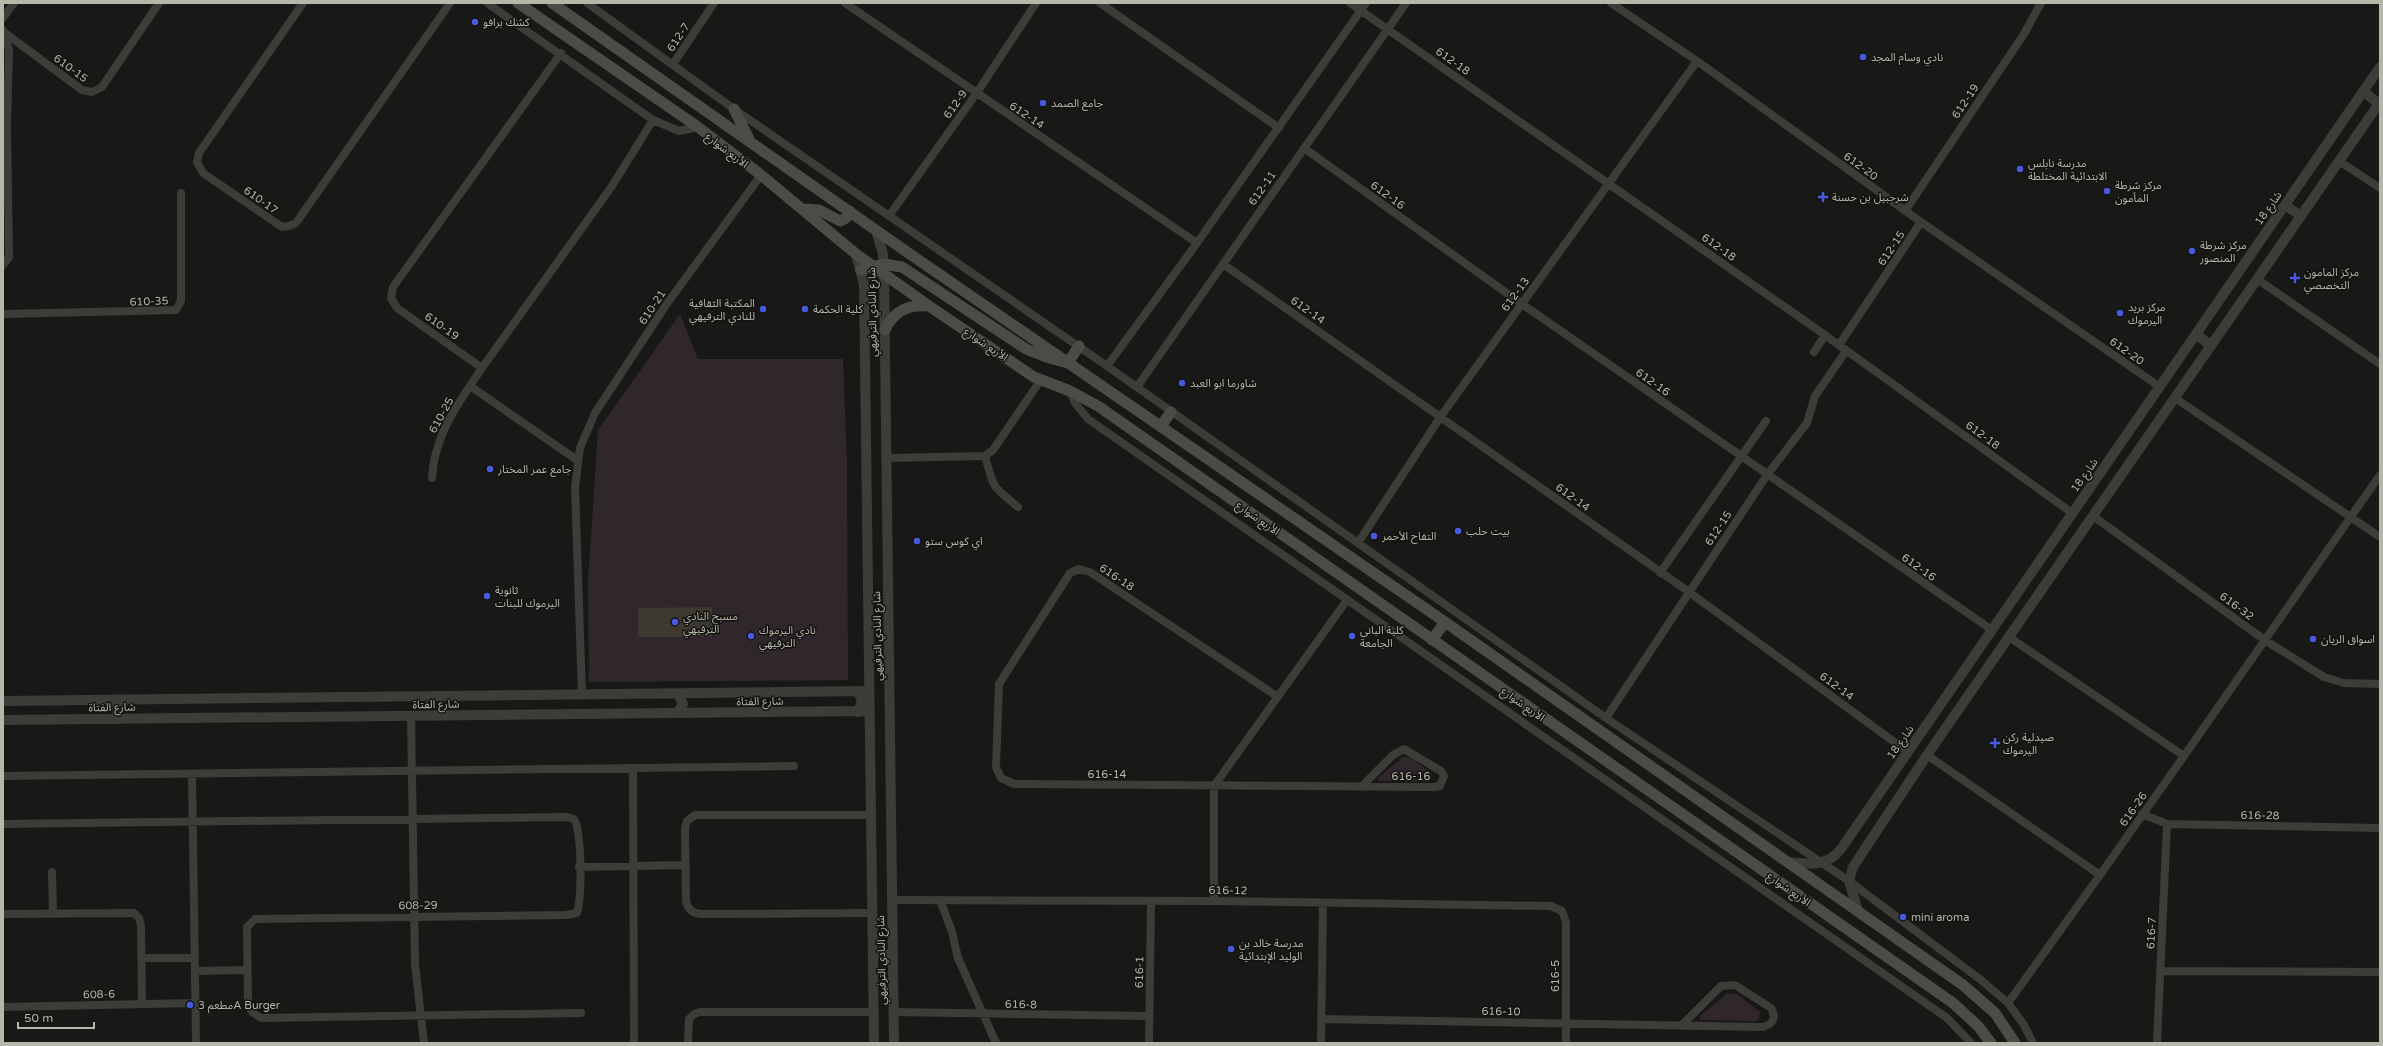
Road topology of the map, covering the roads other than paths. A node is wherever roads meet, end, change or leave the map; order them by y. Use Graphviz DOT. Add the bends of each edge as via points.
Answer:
graph roads {
  1 [pos="14,3"];
  2 [pos="159,3"];
  3 [pos="303,3"];
  4 [pos="450,3"];
  5 [pos="487,3"];
  6 [pos="518,3"];
  7 [pos="552,3"];
  8 [pos="587,3"];
  9 [pos="714,3"];
  10 [pos="845,3"];
  11 [pos="1036,3"];
  12 [pos="1100,3"];
  13 [pos="1350,3"];
  14 [pos="1366,3"];
  15 [pos="1406,3"];
  16 [pos="1611,3"];
  17 [pos="2041,3"];
  18 [pos="1361,11"];
  19 [pos="3,18"];
  20 [pos="1388,29"];
  21 [pos="4,31"];
  22 [pos="560,53"];
  23 [pos="1697,61"];
  24 [pos="673,64"];
  25 [pos="2380,67"];
  26 [pos="2363,91"];
  27 [pos="976,94"];
  28 [pos="2380,103"];
  29 [pos="734,109"];
  30 [pos="653,120"];
  31 [pos="5,126"];
  32 [pos="698,127"];
  33 [pos="1279,128"];
  34 [pos="749,140"];
  35 [pos="1304,148"];
  36 [pos="2339,161"];
  37 [pos="761,175"];
  38 [pos="1609,183"];
  39 [pos="2380,188"];
  40 [pos="181,192"];
  41 [pos="2285,205"];
  42 [pos="802,209"];
  43 [pos="850,211"];
  44 [pos="1905,211"];
  45 [pos="889,216"];
  46 [pos="2301,216"];
  47 [pos="1921,222"];
  48 [pos="876,230"];
  49 [pos="1197,243"];
  50 [pos="856,254"];
  51 [pos="1223,264"];
  52 [pos="3,265"];
  53 [pos="872,266"];
  54 [pos="884,269"];
  55 [pos="862,270"];
  56 [pos="911,272"];
  57 [pos="2258,279"];
  58 [pos="902,286"];
  59 [pos="1522,304"];
  60 [pos="929,306"];
  61 [pos="3,314"];
  62 [pos="884,330"];
  63 [pos="2196,334"];
  64 [pos="1825,335"];
  65 [pos="1839,345"];
  66 [pos="1079,346"];
  67 [pos="2211,346"];
  68 [pos="1846,350"];
  69 [pos="1814,352"];
  70 [pos="1068,362"];
  71 [pos="2380,364"];
  72 [pos="1108,366"];
  73 [pos="482,368"];
  74 [pos="1040,381"];
  75 [pos="470,386"];
  76 [pos="1137,387"];
  77 [pos="2160,387"];
  78 [pos="1070,391"];
  79 [pos="2175,398"];
  80 [pos="1171,412"];
  81 [pos="1441,416"];
  82 [pos="1766,421"];
  83 [pos="1161,426"];
  84 [pos="985,456"];
  85 [pos="1741,457"];
  86 [pos="886,458"];
  87 [pos="577,460"];
  88 [pos="1767,475"];
  89 [pos="2380,475"];
  90 [pos="432,478"];
  91 [pos="1018,507"];
  92 [pos="2072,513"];
  93 [pos="2093,516"];
  94 [pos="2351,519"];
  95 [pos="2380,537"];
  96 [pos="1358,543"];
  97 [pos="2036,566"];
  98 [pos="1660,573"];
  99 [pos="2050,577"];
  100 [pos="1688,592"];
  101 [pos="1347,600"];
  102 [pos="1445,622"];
  103 [pos="1992,630"];
  104 [pos="2009,638"];
  105 [pos="1432,640"];
  106 [pos="2266,641"];
  107 [pos="2380,684"];
  108 [pos="858,691"];
  109 [pos="870,691"];
  110 [pos="582,694"];
  111 [pos="678,694"];
  112 [pos="1278,697"];
  113 [pos="118,700"];
  114 [pos="3,701"];
  115 [pos="870,711"];
  116 [pos="858,712"];
  117 [pos="677,713"];
  118 [pos="411,716"];
  119 [pos="1606,718"];
  120 [pos="117,719"];
  121 [pos="3,720"];
  122 [pos="1908,752"];
  123 [pos="1928,755"];
  124 [pos="2184,756"];
  125 [pos="794,766"];
  126 [pos="633,768"];
  127 [pos="412,771"];
  128 [pos="192,774"];
  129 [pos="3,776"];
  130 [pos="1001,778"];
  131 [pos="1214,786"];
  132 [pos="1361,787"];
  133 [pos="2142,814"];
  134 [pos="871,815"];
  135 [pos="412,819"];
  136 [pos="193,822"];
  137 [pos="3,824"];
  138 [pos="2167,824"];
  139 [pos="2380,828"];
  140 [pos="1788,862"];
  141 [pos="1822,863"];
  142 [pos="686,865"];
  143 [pos="633,866"];
  144 [pos="579,867"];
  145 [pos="52,872"];
  146 [pos="2100,875"];
  147 [pos="1849,881"];
  148 [pos="892,900"];
  149 [pos="940,900"];
  150 [pos="1151,901"];
  151 [pos="1214,901"];
  152 [pos="1323,903"];
  153 [pos="1562,911"];
  154 [pos="1858,911"];
  155 [pos="53,913"];
  156 [pos="872,913"];
  157 [pos="3,914"];
  158 [pos="414,916"];
  159 [pos="873,953"];
  160 [pos="892,956"];
  161 [pos="142,958"];
  162 [pos="195,958"];
  163 [pos="248,970"];
  164 [pos="195,971"];
  165 [pos="2160,971"];
  166 [pos="2380,972"];
  167 [pos="195,1003"];
  168 [pos="2008,1003"];
  169 [pos="142,1004"];
  170 [pos="3,1007"];
  171 [pos="581,1012"];
  172 [pos="874,1012"];
  173 [pos="893,1012"];
  174 [pos="983,1014"];
  175 [pos="419,1016"];
  176 [pos="1149,1016"];
  177 [pos="1321,1019"];
  178 [pos="1567,1023"];
  179 [pos="1681,1026"];
  180 [pos="196,1043"];
  181 [pos="424,1043"];
  182 [pos="634,1043"];
  183 [pos="688,1043"];
  184 [pos="874,1043"];
  185 [pos="894,1043"];
  186 [pos="996,1043"];
  187 [pos="1149,1043"];
  188 [pos="1321,1043"];
  189 [pos="1566,1043"];
  190 [pos="1971,1043"];
  191 [pos="1991,1043"];
  192 [pos="2015,1043"];
  193 [pos="2033,1043"];
  194 [pos="2157,1043"];
  1 -- 19 [label="street"];
  2 -- 21 [label="street, 610-15" via="102,87 92,92 82,90"];
  3 -- 4 [label="street, 610-17" via="199,153 197,162 203,173 282,227 296,223"];
  5 -- 22 [label="street"];
  6 -- 32 [label="main road, الأربع شوارع"];
  7 -- 34 [label="main road, الأربع شوارع"];
  8 -- 24 [label="street"];
  9 -- 24 [label="street, 612-7"];
  10 -- 27 [label="street, 612-14"];
  11 -- 27 [label="street, 612-9"];
  12 -- 33 [label="street"];
  13 -- 18 [label="street, 612-18"];
  14 -- 18 [label="street, 612-11"];
  15 -- 20 [label="street, 612-11"];
  16 -- 23 [label="street, 612-20"];
  17 -- 44 [label="street, 612-19" via="2024,34"];
  18 -- 20 [label="street, 612-18"];
  18 -- 33 [label="street, 612-11"];
  20 -- 35 [label="street, 612-11"];
  20 -- 38 [label="street, 612-18"];
  21 -- 31 [label="street" via="9,50"];
  22 -- 30 [label="street"];
  22 -- 73 [label="street, 610-19" via="391,292 393,304 397,308"];
  23 -- 38 [label="street, 612-13"];
  23 -- 44 [label="street, 612-20"];
  24 -- 29 [label="street"];
  25 -- 26 [label="street, شارع 18"];
  26 -- 28 [label="street"];
  26 -- 41 [label="street, شارع 18"];
  27 -- 45 [label="street, 612-9"];
  27 -- 49 [label="street, 612-14"];
  28 -- 36 [label="street"];
  29 -- 34 [label="main road"];
  29 -- 45 [label="street"];
  30 -- 32 [label="street" via="679,130"];
  30 -- 73 [label="street" via="612,186"];
  31 -- 52 [label="street" via="9,257"];
  32 -- 37 [label="main road, الأربع شوارع"];
  33 -- 49 [label="street, 612-11"];
  34 -- 43 [label="main road, الأربع شوارع"];
  35 -- 51 [label="street, 612-11"];
  35 -- 59 [label="street, 612-16"];
  36 -- 39 [label="street"];
  36 -- 46 [label="street"];
  37 -- 42 [label="main road, الأربع شوارع"];
  37 -- 87 [label="street, 610-21" via="666,305 599,407 584,436"];
  38 -- 59 [label="street, 612-13"];
  38 -- 64 [label="street, 612-18"];
  40 -- 61 [label="street, 610-35" via="181,301 176,310"];
  41 -- 46 [label="street"];
  41 -- 63 [label="street, شارع 18"];
  42 -- 43 [label="main road" via="819,210 840,220 846,218"];
  42 -- 50 [label="main road, الأربع شوارع"];
  43 -- 48 [label="main road, الأربع شوارع"];
  44 -- 47 [label="street, 612-20"];
  45 -- 66 [label="street"];
  46 -- 57 [label="street"];
  47 -- 65 [label="street, 612-15"];
  47 -- 77 [label="street, 612-20"];
  48 -- 54 [label="street, شارع النادي الترفيهي"];
  48 -- 70 [label="main road, الأربع شوارع"];
  49 -- 72 [label="street, 612-11"];
  50 -- 53 [label="main road, الأربع شوارع"];
  50 -- 55 [label="street, شارع النادي الترفيهي"];
  51 -- 76 [label="street, 612-11"];
  51 -- 81 [label="street, 612-14"];
  53 -- 54 [label="main road, الأربع شوارع"];
  53 -- 55 [label="main road"];
  54 -- 56 [label="main road" via="893,265"];
  54 -- 58 [label="main road, الأربع شوارع"];
  54 -- 62 [label="street, شارع النادي الترفيهي"];
  55 -- 109 [label="street, شارع النادي الترفيهي"];
  56 -- 58 [label="main road" via="903,277"];
  56 -- 70 [label="main road" via="1026,348 1046,357"];
  57 -- 67 [label="street"];
  57 -- 71 [label="street"];
  58 -- 60 [label="main road, الأربع شوارع"];
  59 -- 81 [label="street, 612-13"];
  59 -- 85 [label="street, 612-16"];
  60 -- 62 [label="main road" via="913,306 899,312"];
  60 -- 74 [label="main road, الأربع شوارع"];
  62 -- 86 [label="street, شارع النادي الترفيهي"];
  63 -- 67 [label="street"];
  63 -- 77 [label="street, شارع 18"];
  64 -- 65 [label="street, 612-18"];
  64 -- 69 [label="street"];
  65 -- 68 [label="street, 612-18"];
  66 -- 70 [label="main road"];
  66 -- 72 [label="street"];
  67 -- 79 [label="street"];
  68 -- 88 [label="street, 612-15" via="1815,396 1807,423"];
  68 -- 92 [label="street, 612-18"];
  70 -- 83 [label="main road, الأربع شوارع"];
  72 -- 76 [label="street"];
  73 -- 75 [label="street, 610-25"];
  74 -- 78 [label="main road, الأربع شوارع"];
  74 -- 84 [label="street" via="993,450"];
  75 -- 87 [label="street"];
  75 -- 90 [label="street, 610-25" via="438,441"];
  76 -- 80 [label="street"];
  77 -- 92 [label="street, شارع 18"];
  78 -- 101 [label="street" via="1079,409 1088,419"];
  78 -- 105 [label="main road, الأربع شوارع" via="1098,406"];
  79 -- 93 [label="street"];
  79 -- 94 [label="street"];
  80 -- 83 [label="main road"];
  80 -- 96 [label="street"];
  81 -- 96 [label="street, 612-13"];
  81 -- 98 [label="street, 612-14"];
  82 -- 85 [label="street, 612-15"];
  83 -- 102 [label="main road, الأربع شوارع"];
  84 -- 86 [label="street"];
  84 -- 91 [label="street" via="989,475 996,489"];
  85 -- 88 [label="street, 612-16"];
  85 -- 98 [label="street, 612-15"];
  86 -- 148 [label="street, شارع النادي الترفيهي"];
  87 -- 110 [label="street, 610-21" via="575,487"];
  88 -- 100 [label="street, 612-15"];
  88 -- 103 [label="street, 612-16"];
  89 -- 94 [label="street, 616-26"];
  92 -- 97 [label="street, شارع 18"];
  93 -- 99 [label="street"];
  93 -- 106 [label="street, 616-32"];
  94 -- 95 [label="street"];
  94 -- 106 [label="street, 616-26"];
  96 -- 119 [label="street"];
  97 -- 99 [label="street"];
  97 -- 103 [label="street, شارع 18"];
  98 -- 100 [label="street, 612-14"];
  99 -- 104 [label="street"];
  100 -- 119 [label="street, 612-15"];
  100 -- 122 [label="street, 612-14"];
  101 -- 112 [label="street"];
  101 -- 190 [label="street" via="1947,1018"];
  102 -- 105 [label="main road"];
  102 -- 140 [label="main road, الأربع شوارع"];
  103 -- 122 [label="street, شارع 18"];
  104 -- 123 [label="street"];
  104 -- 124 [label="street"];
  105 -- 191 [label="main road, الأربع شوارع" via="1953,1003 1978,1026"];
  106 -- 107 [label="street, 616-32" via="2330,680"];
  106 -- 124 [label="street, 616-26"];
  108 -- 109 [label="street, شارع الفتاة"];
  108 -- 111 [label="street, شارع الفتاة"];
  108 -- 116 [label="street" via="862,701"];
  109 -- 115 [label="street, شارع النادي الترفيهي"];
  110 -- 111 [label="street, شارع الفتاة"];
  110 -- 113 [label="street, شارع الفتاة"];
  111 -- 117 [label="street" via="682,704"];
  112 -- 130 [label="street, 616-18" via="1090,572 1079,569 1070,573 999,684 996,767"];
  112 -- 131 [label="street"];
  113 -- 114 [label="street, شارع الفتاة"];
  113 -- 120 [label="street"];
  115 -- 116 [label="street, شارع الفتاة"];
  115 -- 134 [label="street, شارع النادي الترفيهي"];
  116 -- 117 [label="street, شارع الفتاة"];
  117 -- 118 [label="street, شارع الفتاة"];
  118 -- 120 [label="street, شارع الفتاة"];
  118 -- 127 [label="street"];
  119 -- 141 [label="street"];
  120 -- 121 [label="street, شارع الفتاة"];
  122 -- 141 [label="street, شارع 18" via="1841,849"];
  123 -- 146 [label="street"];
  123 -- 147 [label="street" via="1853,867"];
  124 -- 133 [label="street, 616-26"];
  125 -- 126 [label="street"];
  126 -- 127 [label="street"];
  126 -- 143 [label="street"];
  127 -- 128 [label="street"];
  127 -- 135 [label="street"];
  128 -- 129 [label="street"];
  128 -- 136 [label="street"];
  130 -- 131 [label="street, 616-14" via="1014,784"];
  131 -- 132 [label="street, 616-16"];
  131 -- 151 [label="street"];
  132 -- 132 [label="street, 616-16" via="1393,755 1404,749 1441,771 1444,776 1440,786 1434,788"];
  133 -- 138 [label="street, 616-28"];
  133 -- 146 [label="street, 616-26"];
  134 -- 142 [label="street" via="695,815 685,824"];
  134 -- 156 [label="street, شارع النادي الترفيهي"];
  135 -- 136 [label="street"];
  135 -- 144 [label="street" via="574,819 578,826"];
  135 -- 158 [label="street"];
  136 -- 137 [label="street"];
  136 -- 162 [label="street"];
  138 -- 139 [label="street, 616-28"];
  138 -- 165 [label="street, 616-7"];
  140 -- 141 [label="street"];
  140 -- 154 [label="main road, الأربع شوارع"];
  141 -- 147 [label="street"];
  142 -- 143 [label="street"];
  142 -- 156 [label="street" via="687,904 696,914"];
  143 -- 144 [label="street"];
  143 -- 182 [label="street"];
  144 -- 158 [label="street, 608-29" via="580,902 577,912 566,915"];
  145 -- 155 [label="street"];
  146 -- 168 [label="street, 616-26"];
  147 -- 154 [label="street"];
  147 -- 168 [label="street"];
  148 -- 149 [label="street, 616-12"];
  148 -- 160 [label="street, شارع النادي الترفيهي"];
  149 -- 150 [label="street, 616-12"];
  149 -- 174 [label="street" via="958,958"];
  150 -- 151 [label="street, 616-12"];
  150 -- 176 [label="street, 616-1"];
  151 -- 152 [label="street, 616-12"];
  152 -- 153 [label="street, 616-12" via="1551,906"];
  152 -- 177 [label="street"];
  153 -- 178 [label="street, 616-5" via="1566,922"];
  154 -- 192 [label="main road, الأربع شوارع" via="1981,999 1995,1013"];
  155 -- 157 [label="street"];
  155 -- 161 [label="street" via="134,913 141,921"];
  156 -- 159 [label="street, شارع النادي الترفيهي"];
  158 -- 163 [label="street, 608-29" via="251,921 247,928"];
  158 -- 175 [label="street"];
  159 -- 160 [label="street"];
  159 -- 172 [label="street, شارع النادي الترفيهي"];
  160 -- 173 [label="street, شارع النادي الترفيهي"];
  161 -- 162 [label="street"];
  161 -- 169 [label="street"];
  162 -- 164 [label="street"];
  163 -- 164 [label="street"];
  163 -- 175 [label="street" via="248,1004 252,1012 261,1018"];
  164 -- 167 [label="street"];
  165 -- 166 [label="street"];
  165 -- 194 [label="street, 616-7"];
  167 -- 169 [label="street, 608-6"];
  167 -- 180 [label="street"];
  168 -- 193 [label="street"];
  169 -- 170 [label="street, 608-6"];
  171 -- 175 [label="street"];
  172 -- 183 [label="street" via="700,1012 689,1019"];
  172 -- 184 [label="street, شارع النادي الترفيهي"];
  173 -- 174 [label="street, 616-8"];
  173 -- 185 [label="street, شارع النادي الترفيهي"];
  174 -- 176 [label="street, 616-8"];
  174 -- 186 [label="street"];
  175 -- 181 [label="street"];
  176 -- 187 [label="street, 616-1"];
  177 -- 178 [label="street, 616-10"];
  177 -- 188 [label="street"];
  178 -- 179 [label="street, 616-10"];
  178 -- 189 [label="street, 616-5"];
  179 -- 179 [label="street, 616-10" via="1721,986 1730,984 1771,1008 1774,1014 1770,1026 1763,1028"];
}
